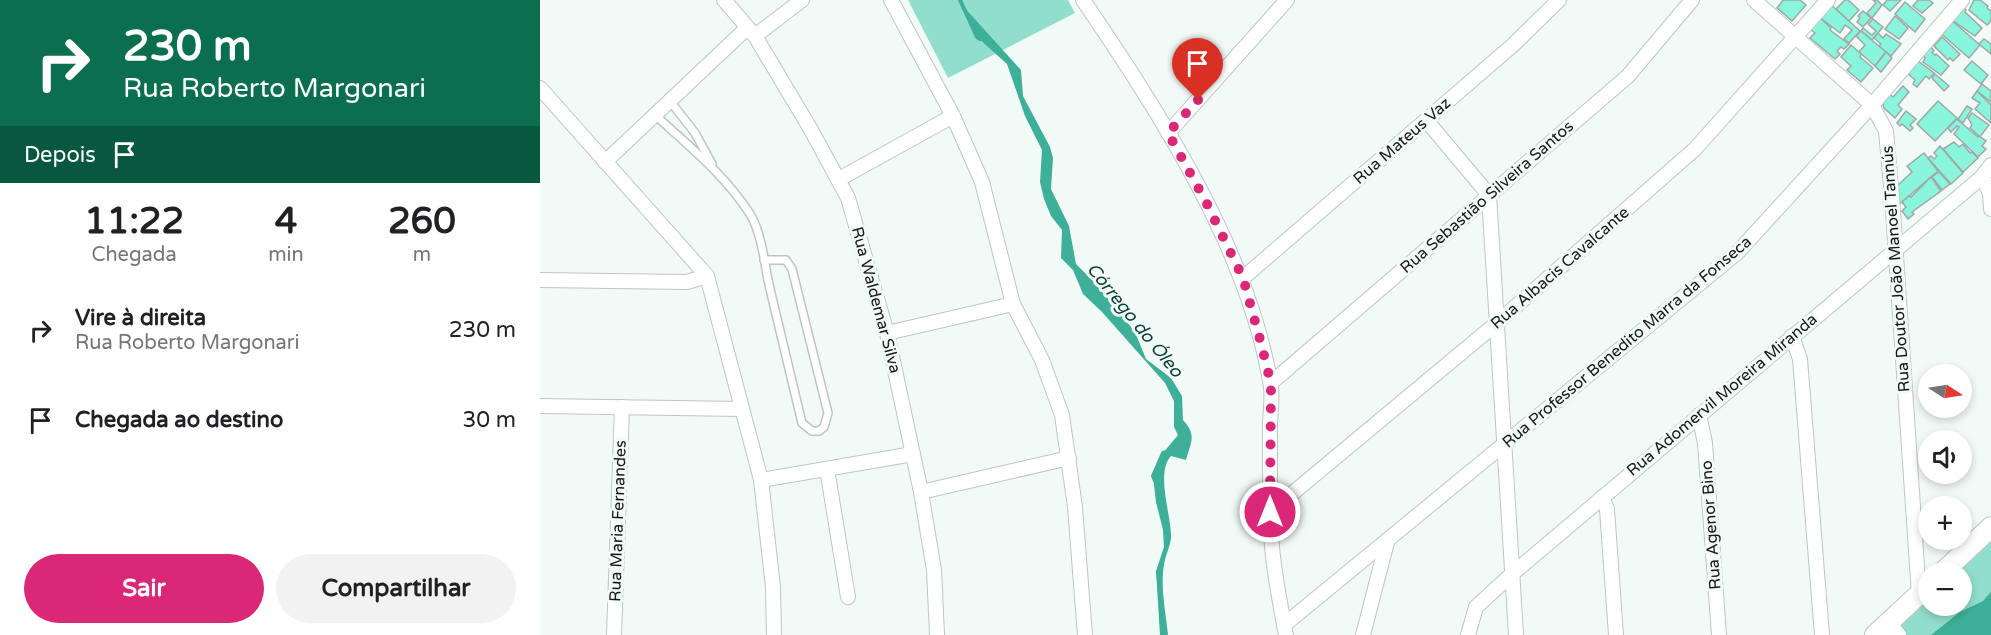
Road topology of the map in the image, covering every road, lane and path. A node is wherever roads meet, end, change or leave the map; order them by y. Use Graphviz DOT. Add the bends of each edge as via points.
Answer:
graph roads {
  1 [pos="724,0"];
  2 [pos="802,0"];
  3 [pos="891,0"];
  4 [pos="1083,0"];
  5 [pos="1287,0"];
  6 [pos="1559,0"];
  7 [pos="1692,0"];
  8 [pos="1754,0"];
  9 [pos="1828,0"];
  10 [pos="1962,0"];
  11 [pos="751,32"];
  12 [pos="1796,37"];
  13 [pos="540,88"];
  14 [pos="670,101"];
  15 [pos="1872,105"];
  16 [pos="656,114"];
  17 [pos="953,116"];
  18 [pos="1426,120"];
  19 [pos="1168,133"];
  20 [pos="605,162"];
  21 [pos="1991,165"];
  22 [pos="714,170"];
  23 [pos="1982,177"];
  24 [pos="839,179"];
  25 [pos="1489,195"];
  26 [pos="1991,208"];
  27 [pos="1896,248"];
  28 [pos="764,260"];
  29 [pos="707,276"];
  30 [pos="1243,278"];
  31 [pos="540,280"];
  32 [pos="1013,304"];
  33 [pos="1497,322"];
  34 [pos="887,333"];
  35 [pos="1792,336"];
  36 [pos="1271,384"];
  37 [pos="540,406"];
  38 [pos="622,407"];
  39 [pos="742,409"];
  40 [pos="1699,415"];
  41 [pos="1504,446"];
  42 [pos="913,454"];
  43 [pos="1069,459"];
  44 [pos="827,469"];
  45 [pos="760,480"];
  46 [pos="921,492"];
  47 [pos="1602,497"];
  48 [pos="1270,512"];
  49 [pos="1991,527"];
  50 [pos="1387,542"];
  51 [pos="1922,562"];
  52 [pos="1954,562"];
  53 [pos="1512,574"];
  54 [pos="848,597"];
  55 [pos="1918,597"];
  56 [pos="1285,630"];
  57 [pos="1887,631"];
  58 [pos="614,635"];
  59 [pos="774,635"];
  60 [pos="937,635"];
  61 [pos="1085,635"];
  62 [pos="1363,635"];
  63 [pos="1468,635"];
  64 [pos="1516,635"];
  65 [pos="1616,635"];
  66 [pos="1719,635"];
  67 [pos="1822,635"];
  1 -- 11 [label="street, Rua Waldemar Silva"];
  2 -- 11 [label="street"];
  3 -- 17 [label="street"];
  4 -- 19 [label="street"];
  5 -- 19 [label="street"];
  6 -- 18 [label="street, Rua Mateus Vaz"];
  7 -- 25 [label="street, Rua Sebastião Silveira Santos" via="1628,76"];
  8 -- 12 [label="street, Rua Doutor João Manoel Tannús"];
  9 -- 12 [label="street, Rua Albacis Cavalcante"];
  10 -- 15 [label="street, Rua Professor Benedito Marra da Fonseca"];
  11 -- 14 [label="street"];
  11 -- 24 [label="street, Rua Waldemar Silva"];
  12 -- 15 [label="street, Rua Doutor João Manoel Tannús"];
  12 -- 33 [label="street, Rua Albacis Cavalcante" via="1695,149"];
  13 -- 20 [label="street"];
  14 -- 16 [label="street"];
  14 -- 22 [label="lane" via="695,133"];
  15 -- 27 [label="street, Rua Doutor João Manoel Tannús" via="1886,131"];
  15 -- 41 [label="street, Rua Professor Benedito Marra da Fonseca" via="1738,252"];
  16 -- 20 [label="street"];
  16 -- 22 [label="lane"];
  17 -- 24 [label="street"];
  17 -- 32 [label="street" via="982,182"];
  18 -- 25 [label="street"];
  18 -- 30 [label="street, Rua Mateus Vaz"];
  19 -- 30 [label="street"];
  20 -- 29 [label="street"];
  21 -- 23 [label="street, Rua Adomervil Moreira Miranda"];
  22 -- 28 [label="lane" via="751,216"];
  23 -- 26 [label="street" via="1990,193"];
  23 -- 27 [label="street, Rua Adomervil Moreira Miranda"];
  24 -- 34 [label="street, Rua Waldemar Silva"];
  25 -- 33 [label="street"];
  25 -- 36 [label="street, Rua Sebastião Silveira Santos"];
  27 -- 35 [label="street, Rua Adomervil Moreira Miranda"];
  27 -- 51 [label="street, Rua Doutor João Manoel Tannús"];
  28 -- 28 [label="lane" via="802,423 819,431 828,413 792,269 786,260"];
  29 -- 31 [label="street" via="687,282"];
  29 -- 39 [label="street"];
  30 -- 36 [label="street"];
  32 -- 34 [label="street"];
  32 -- 43 [label="street" via="1062,415"];
  33 -- 41 [label="street"];
  33 -- 48 [label="street, Rua Albacis Cavalcante"];
  34 -- 42 [label="street, Rua Waldemar Silva"];
  35 -- 40 [label="street, Rua Adomervil Moreira Miranda"];
  35 -- 67 [label="street" via="1800,359"];
  36 -- 48 [label="street"];
  37 -- 38 [label="street"];
  38 -- 39 [label="street"];
  38 -- 58 [label="street, Rua Maria Fernandes"];
  39 -- 45 [label="street"];
  40 -- 47 [label="street, Rua Adomervil Moreira Miranda"];
  40 -- 66 [label="street, Rua Agenor Bino" via="1705,443"];
  41 -- 50 [label="street, Rua Professor Benedito Marra da Fonseca"];
  41 -- 53 [label="street"];
  42 -- 44 [label="street"];
  42 -- 46 [label="street, Rua Waldemar Silva"];
  43 -- 46 [label="street"];
  43 -- 61 [label="street"];
  44 -- 45 [label="street"];
  44 -- 54 [label="street"];
  45 -- 59 [label="street" via="773,586"];
  46 -- 60 [label="street, Rua Waldemar Silva" via="934,570"];
  47 -- 53 [label="street, Rua Adomervil Moreira Miranda"];
  47 -- 65 [label="street" via="1607,509"];
  48 -- 56 [label="street" via="1274,574"];
  49 -- 52 [label="street"];
  50 -- 56 [label="street, Rua Professor Benedito Marra da Fonseca"];
  50 -- 62 [label="street"];
  53 -- 63 [label="street, Rua Adomervil Moreira Miranda" via="1476,607"];
  53 -- 64 [label="street"];
  55 -- 57 [label="street"];
}
